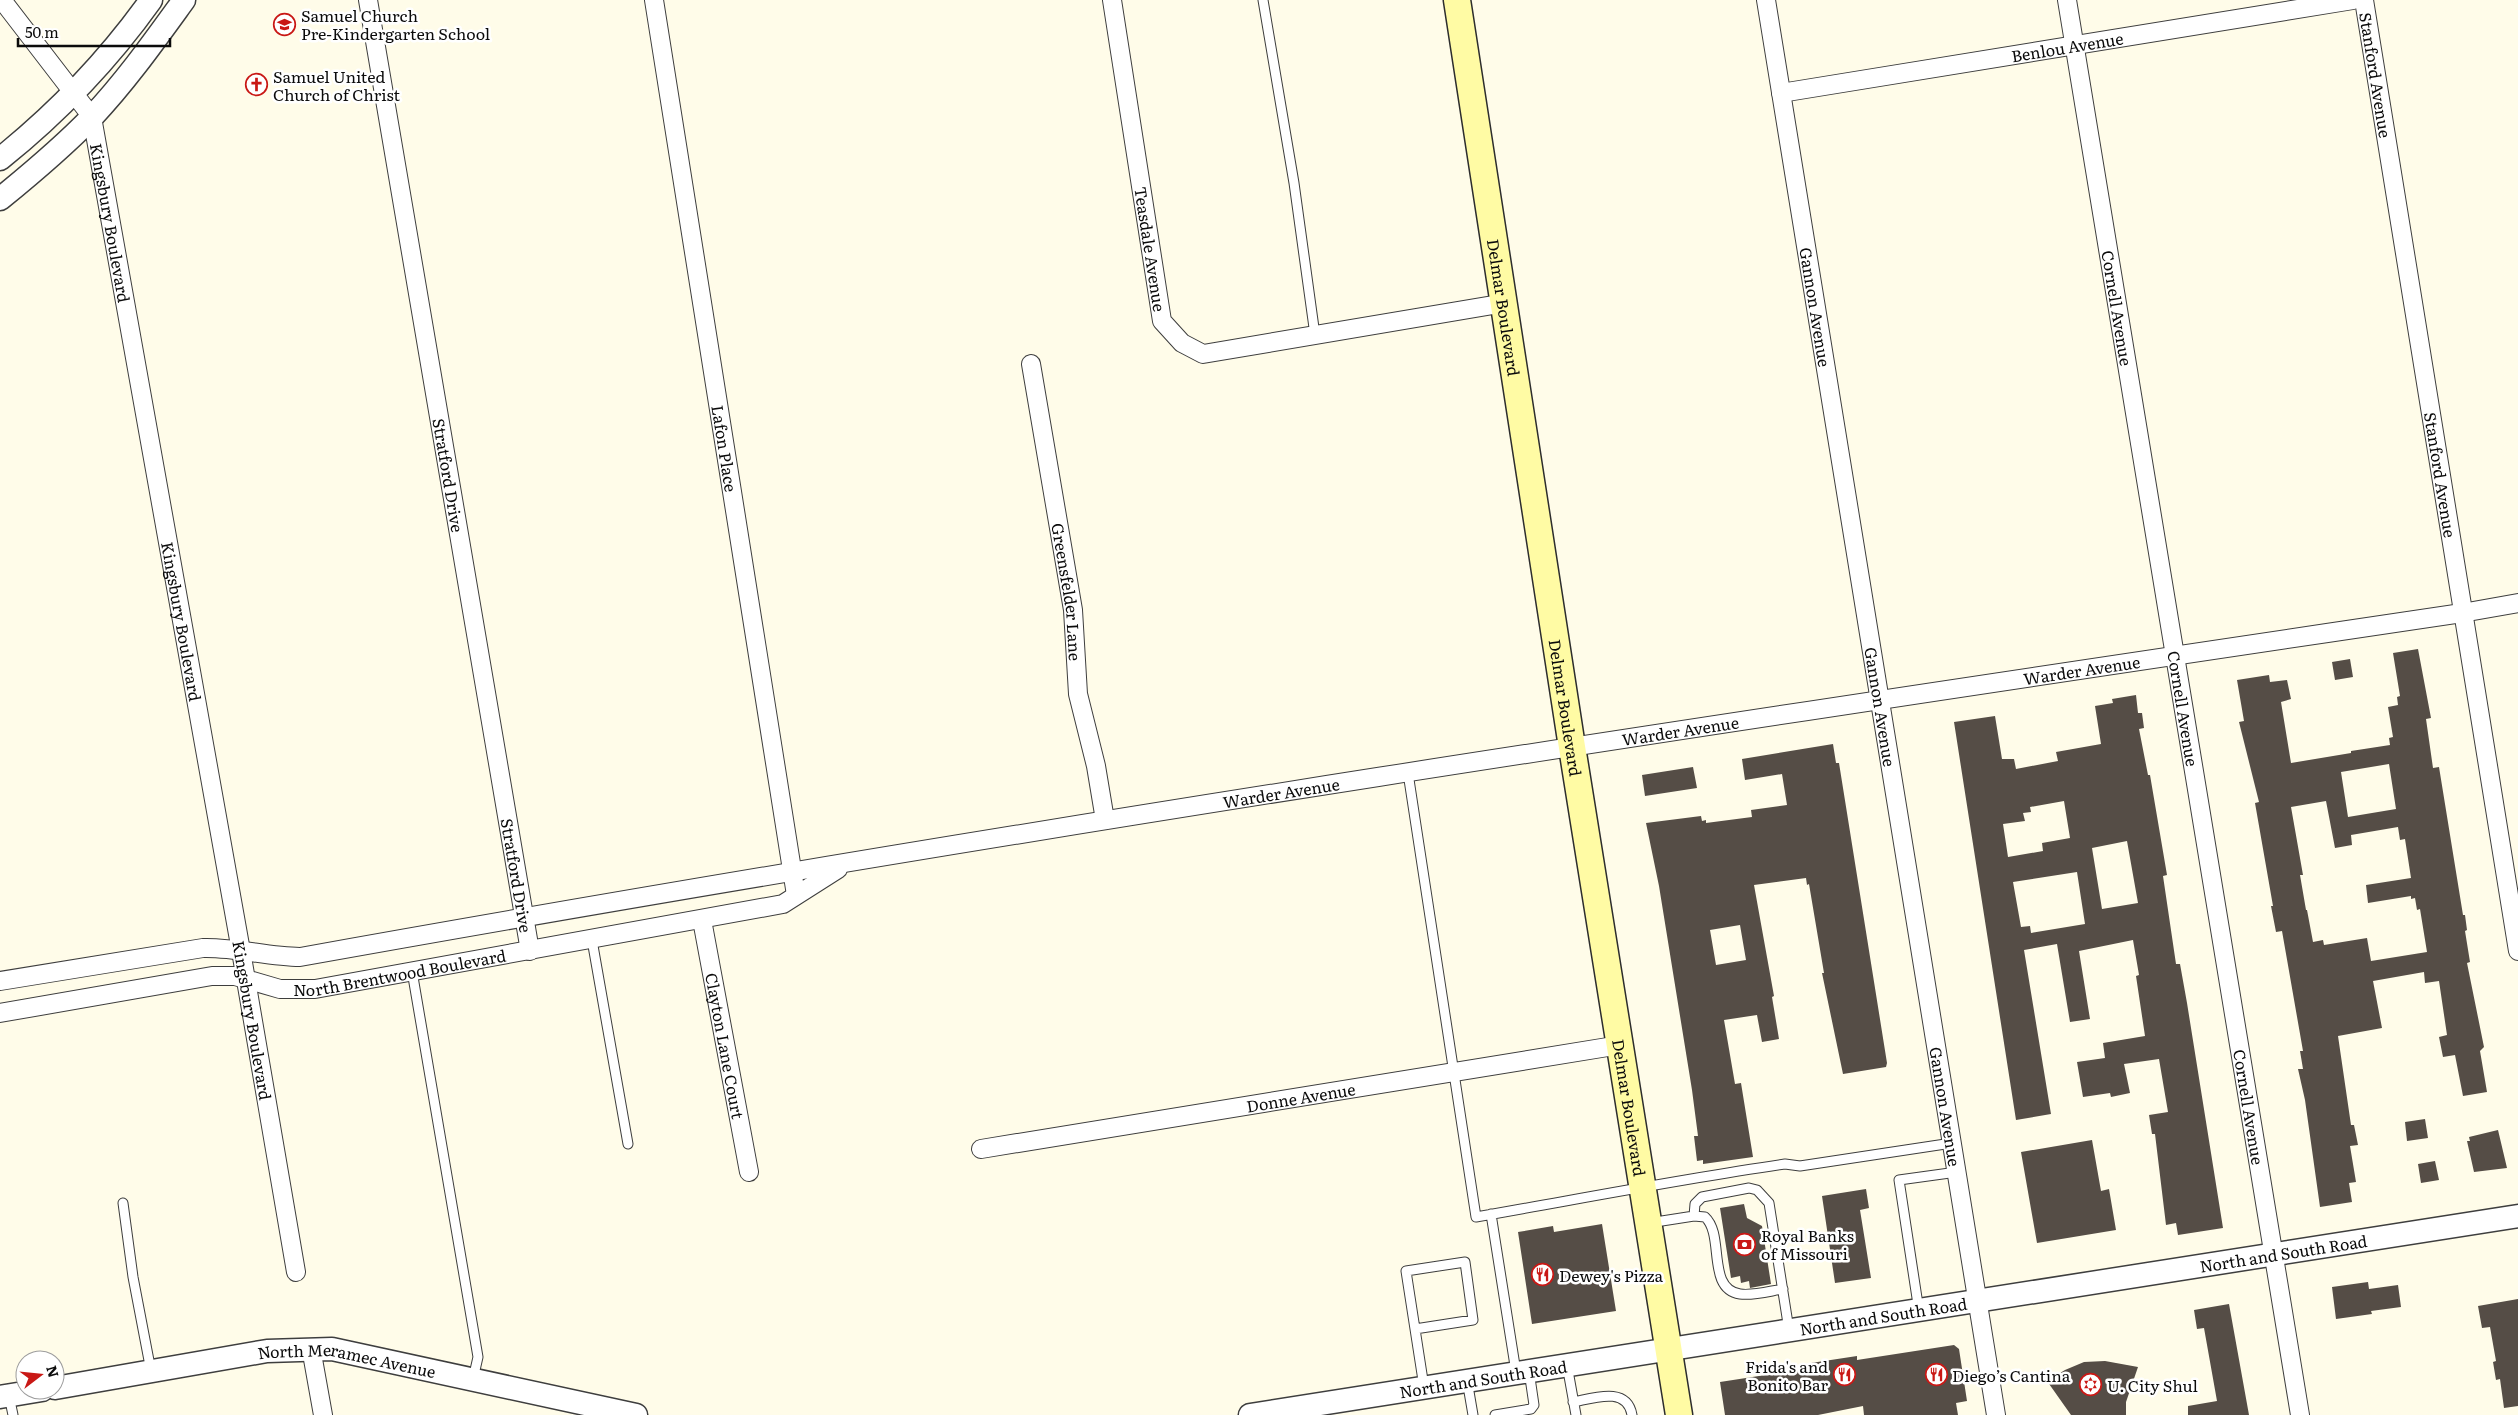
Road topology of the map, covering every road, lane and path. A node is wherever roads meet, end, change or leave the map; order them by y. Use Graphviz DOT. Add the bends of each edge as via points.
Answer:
graph roads {
  1 [pos="2,0"];
  2 [pos="150,0"];
  3 [pos="184,0"];
  4 [pos="368,0"];
  5 [pos="654,0"];
  6 [pos="1112,0"];
  7 [pos="1263,0"];
  8 [pos="1457,0"];
  9 [pos="1766,0"];
  10 [pos="2067,0"];
  11 [pos="2353,0"];
  12 [pos="2364,0"];
  13 [pos="2074,45"];
  14 [pos="72,92"];
  15 [pos="1781,93"];
  16 [pos="92,118"];
  17 [pos="0,159"];
  18 [pos="0,199"];
  19 [pos="1505,303"];
  20 [pos="1315,335"];
  21 [pos="1031,364"];
  22 [pos="2518,603"];
  23 [pos="2462,613"];
  24 [pos="2175,655"];
  25 [pos="1878,698"];
  26 [pos="1572,747"];
  27 [pos="1408,773"];
  28 [pos="1105,820"];
  29 [pos="844,864"];
  30 [pos="792,873"];
  31 [pos="796,895"];
  32 [pos="523,917"];
  33 [pos="702,920"];
  34 [pos="592,940"];
  35 [pos="241,951"];
  36 [pos="530,951"];
  37 [pos="2518,951"];
  38 [pos="412,971"];
  39 [pos="246,979"];
  40 [pos="0,981"];
  41 [pos="0,1013"];
  42 [pos="1620,1045"];
  43 [pos="1453,1072"];
  44 [pos="1952,1143"];
  45 [pos="628,1144"];
  46 [pos="981,1149"];
  47 [pos="749,1172"];
  48 [pos="1956,1172"];
  49 [pos="1643,1189"];
  50 [pos="123,1203"];
  51 [pos="1491,1214"];
  52 [pos="1694,1216"];
  53 [pos="2518,1216"];
  54 [pos="1649,1223"];
  55 [pos="2274,1254"];
  56 [pos="296,1272"];
  57 [pos="1783,1289"];
  58 [pos="1978,1302"];
  59 [pos="1919,1311"];
  60 [pos="1414,1329"];
  61 [pos="1789,1330"];
  62 [pos="311,1348"];
  63 [pos="1670,1348"];
  64 [pos="1567,1364"];
  65 [pos="152,1371"];
  66 [pos="1523,1371"];
  67 [pos="473,1379"];
  68 [pos="1467,1380"];
  69 [pos="65,1386"];
  70 [pos="1424,1387"];
  71 [pos="1573,1402"];
  72 [pos="323,1415"];
  73 [pos="636,1415"];
  74 [pos="1250,1415"];
  75 [pos="1473,1415"];
  76 [pos="1494,1415"];
  77 [pos="1576,1415"];
  78 [pos="1632,1415"];
  79 [pos="1679,1415"];
  80 [pos="1996,1415"];
  81 [pos="2300,1415"];
  1 -- 14 [label="street, Kingsbury Boulevard"];
  2 -- 14 [label="street" via="110,52"];
  3 -- 16 [label="street"];
  4 -- 32 [label="street, Stratford Drive"];
  5 -- 30 [label="street, Lafon Place"];
  6 -- 20 [label="street, Teasdale Avenue" via="1162,321 1182,343 1203,354"];
  7 -- 20 [label="lane" via="1294,183"];
  8 -- 19 [label="main road, Delmar Boulevard"];
  9 -- 15 [label="street, Gannon Avenue"];
  10 -- 13 [label="street, Cornell Avenue"];
  11 -- 13 [label="street, Benlou Avenue"];
  12 -- 23 [label="street, Stanford Avenue"];
  13 -- 15 [label="street, Benlou Avenue"];
  13 -- 24 [label="street, Cornell Avenue"];
  14 -- 16 [label="street, Kingsbury Boulevard"];
  14 -- 17 [label="street"];
  15 -- 25 [label="street, Gannon Avenue"];
  16 -- 18 [label="street"];
  16 -- 35 [label="street, Kingsbury Boulevard"];
  19 -- 20 [label="street, Teasdale Avenue"];
  19 -- 26 [label="main road, Delmar Boulevard"];
  21 -- 28 [label="street, Greensfelder Lane" via="1073,610 1078,694 1096,766"];
  22 -- 23 [label="street, Warder Avenue"];
  23 -- 24 [label="street, Warder Avenue"];
  23 -- 37 [label="street, Stanford Avenue"];
  24 -- 25 [label="street, Warder Avenue"];
  24 -- 55 [label="street, Cornell Avenue"];
  25 -- 26 [label="street, Warder Avenue"];
  25 -- 44 [label="street, Gannon Avenue"];
  26 -- 27 [label="street, Warder Avenue"];
  26 -- 42 [label="main road, Delmar Boulevard"];
  27 -- 28 [label="street, Warder Avenue"];
  27 -- 43 [label="lane"];
  28 -- 29 [label="street, Warder Avenue"];
  29 -- 30 [label="street, Warder Avenue"];
  29 -- 31 [label="street, Warder Avenue"];
  30 -- 31 [label="street, Lafon Place"];
  30 -- 32 [label="street, North Brentwood Boulevard"];
  31 -- 33 [label="street, North Brentwood Boulevard" via="783,904"];
  32 -- 35 [label="street, North Brentwood Boulevard" via="300,957"];
  32 -- 36 [label="street, Stratford Drive"];
  33 -- 34 [label="street, North Brentwood Boulevard"];
  33 -- 47 [label="street, Clayton Lane Court"];
  34 -- 36 [label="street, North Brentwood Boulevard"];
  34 -- 45 [label="lane"];
  35 -- 39 [label="street, Kingsbury Boulevard"];
  35 -- 40 [label="street, North Brentwood Boulevard" via="203,948"];
  36 -- 38 [label="street, North Brentwood Boulevard"];
  38 -- 39 [label="street, North Brentwood Boulevard" via="296,990"];
  38 -- 67 [label="lane" via="478,1356"];
  39 -- 41 [label="street, North Brentwood Boulevard" via="212,976"];
  39 -- 56 [label="street, Kingsbury Boulevard"];
  42 -- 43 [label="street, Donne Avenue"];
  42 -- 49 [label="main road, Delmar Boulevard"];
  43 -- 46 [label="street, Donne Avenue"];
  43 -- 51 [label="lane" via="1476,1217"];
  44 -- 48 [label="street, Gannon Avenue"];
  44 -- 49 [label="lane" via="1800,1166 1785,1164 1682,1179"];
  48 -- 58 [label="street, Gannon Avenue"];
  48 -- 59 [label="lane" via="1899,1180"];
  49 -- 51 [label="lane"];
  49 -- 54 [label="main road, Delmar Boulevard"];
  50 -- 65 [label="lane" via="133,1277"];
  51 -- 66 [label="lane"];
  52 -- 54 [label="lane"];
  52 -- 57 [label="lane" via="1705,1217 1709,1221 1720,1277 1726,1287 1741,1295"];
  52 -- 57 [label="lane" via="1695,1204 1702,1197 1749,1188 1757,1190 1769,1203"];
  53 -- 55 [label="street, North and South Road"];
  54 -- 63 [label="main road, Delmar Boulevard"];
  55 -- 58 [label="street, North and South Road"];
  55 -- 81 [label="street, Cornell Avenue"];
  57 -- 61 [label="lane"];
  58 -- 59 [label="street, North and South Road"];
  58 -- 80 [label="street, Gannon Avenue"];
  59 -- 61 [label="street, North and South Road"];
  60 -- 60 [label="lane" via="1406,1271 1464,1262 1474,1320"];
  60 -- 70 [label="lane"];
  61 -- 63 [label="street, North and South Road"];
  62 -- 65 [label="street, North Meramec Avenue" via="267,1351"];
  62 -- 67 [label="street, North Meramec Avenue" via="353,1352"];
  62 -- 72 [label="street"];
  63 -- 64 [label="street, North and South Road"];
  63 -- 79 [label="main road, Delmar Boulevard"];
  64 -- 66 [label="street, North and South Road"];
  64 -- 71 [label="lane"];
  65 -- 69 [label="street, North Meramec Avenue"];
  66 -- 68 [label="street, North and South Road"];
  66 -- 76 [label="lane" via="1534,1405 1530,1409"];
  67 -- 73 [label="street, North Meramec Avenue"];
  68 -- 70 [label="street, North and South Road"];
  68 -- 75 [label="lane"];
  70 -- 74 [label="street, North and South Road"];
  71 -- 77 [label="lane"];
  71 -- 78 [label="lane" via="1608,1396 1622,1398 1630,1405"];
}
